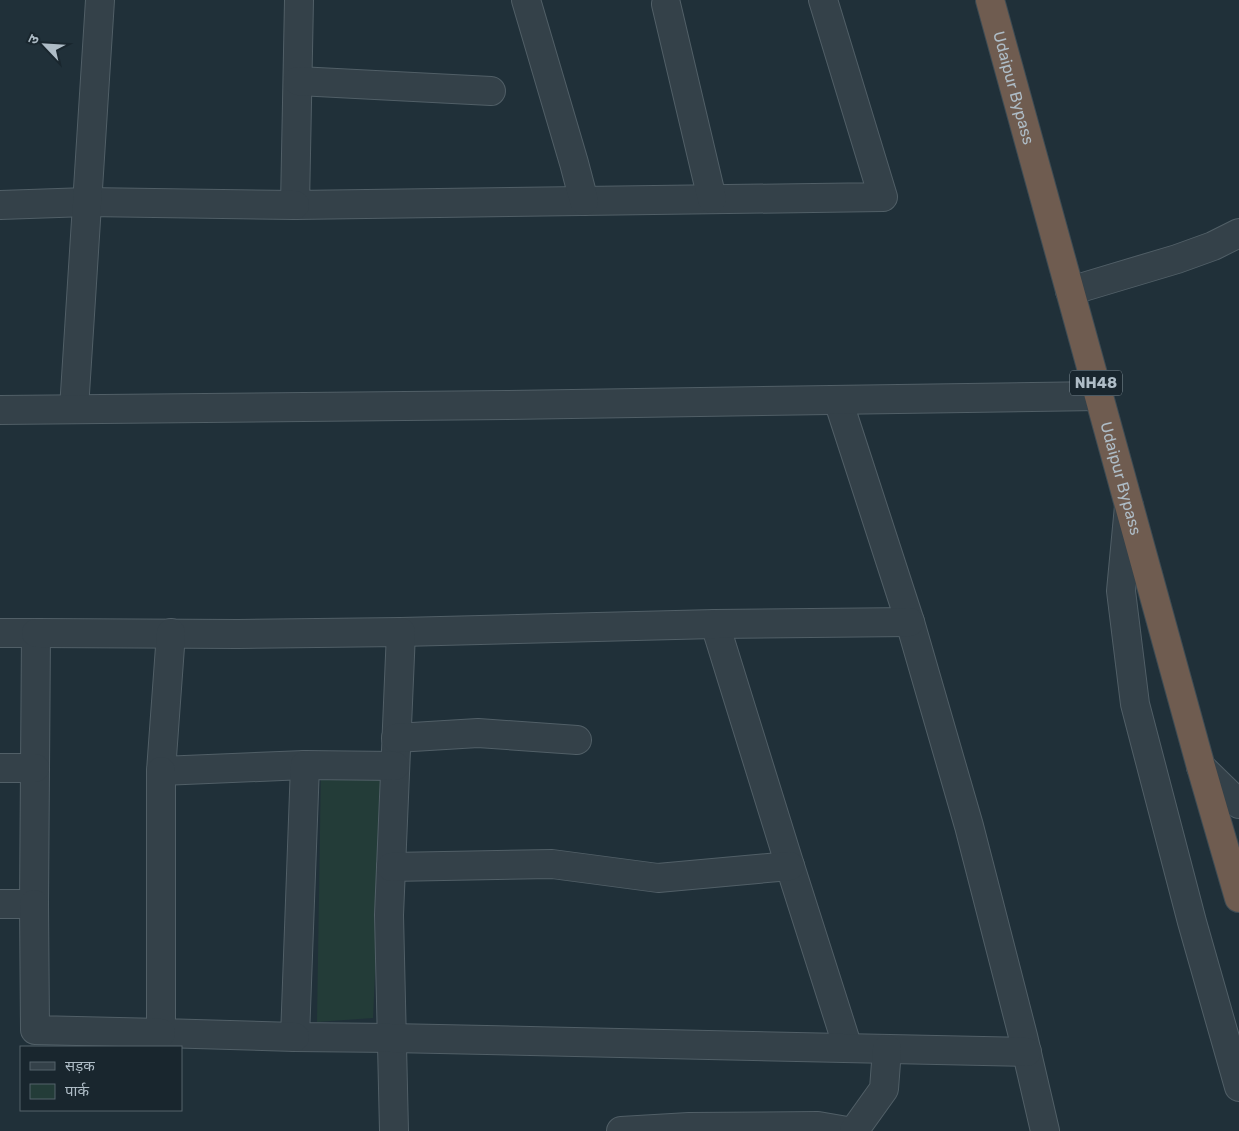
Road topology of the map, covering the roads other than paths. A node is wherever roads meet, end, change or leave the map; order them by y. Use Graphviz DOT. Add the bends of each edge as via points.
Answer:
graph roads {
  1 [pos="100,0"];
  2 [pos="299,0"];
  3 [pos="526,0"];
  4 [pos="823,0"];
  5 [pos="990,0"];
  6 [pos="666,4"];
  7 [pos="298,80"];
  8 [pos="491,91"];
  9 [pos="712,199"];
  10 [pos="584,201"];
  11 [pos="87,202"];
  12 [pos="0,205"];
  13 [pos="295,205"];
  14 [pos="1239,233"];
  15 [pos="1070,291"];
  16 [pos="1099,396"];
  17 [pos="838,400"];
  18 [pos="74,409"];
  19 [pos="0,410"];
  20 [pos="1129,505"];
  21 [pos="910,622"];
  22 [pos="715,624"];
  23 [pos="36,632"];
  24 [pos="401,632"];
  25 [pos="0,633"];
  26 [pos="171,633"];
  27 [pos="396,738"];
  28 [pos="577,740"];
  29 [pos="304,766"];
  30 [pos="395,766"];
  31 [pos="1201,766"];
  32 [pos="0,768"];
  33 [pos="35,768"];
  34 [pos="161,771"];
  35 [pos="1239,804"];
  36 [pos="790,866"];
  37 [pos="391,867"];
  38 [pos="1239,898"];
  39 [pos="0,904"];
  40 [pos="34,904"];
  41 [pos="161,1033"];
  42 [pos="295,1036"];
  43 [pos="392,1038"];
  44 [pos="848,1048"];
  45 [pos="886,1049"];
  46 [pos="1027,1052"];
  47 [pos="1239,1087"];
  48 [pos="394,1131"];
  49 [pos="621,1131"];
  50 [pos="847,1131"];
  51 [pos="854,1131"];
  52 [pos="1045,1131"];
  1 -- 11 [label="street"];
  2 -- 7 [label="street"];
  3 -- 10 [label="street"];
  4 -- 9 [label="street" via="883,197"];
  5 -- 15 [label="highway, Udaipur Bypass / NH48"];
  6 -- 9 [label="street"];
  7 -- 8 [label="street"];
  7 -- 13 [label="street"];
  9 -- 10 [label="street"];
  10 -- 13 [label="street"];
  11 -- 12 [label="street"];
  11 -- 13 [label="street"];
  11 -- 18 [label="street"];
  14 -- 15 [label="street" via="1177,259"];
  15 -- 16 [label="highway, Udaipur Bypass / NH48"];
  16 -- 17 [label="street"];
  16 -- 20 [label="highway, Udaipur Bypass / NH48"];
  17 -- 18 [label="street"];
  17 -- 21 [label="street"];
  18 -- 19 [label="street"];
  20 -- 31 [label="highway, Udaipur Bypass / NH48"];
  20 -- 47 [label="street" via="1121,591 1135,704"];
  21 -- 22 [label="street"];
  21 -- 46 [label="street" via="969,826"];
  22 -- 24 [label="street"];
  22 -- 36 [label="street"];
  23 -- 25 [label="street"];
  23 -- 26 [label="street"];
  23 -- 33 [label="street"];
  24 -- 26 [label="street"];
  24 -- 27 [label="street"];
  26 -- 34 [label="street"];
  27 -- 28 [label="street" via="478,733"];
  27 -- 30 [label="street"];
  29 -- 30 [label="street"];
  29 -- 34 [label="street"];
  29 -- 42 [label="street"];
  30 -- 37 [label="street"];
  31 -- 35 [label="street"];
  31 -- 38 [label="highway, Udaipur Bypass / NH48"];
  32 -- 33 [label="street"];
  33 -- 40 [label="street"];
  34 -- 41 [label="street"];
  36 -- 37 [label="street" via="658,878 552,864"];
  36 -- 44 [label="street"];
  37 -- 43 [label="street"];
  39 -- 40 [label="street"];
  40 -- 41 [label="street" via="35,1030"];
  41 -- 42 [label="street"];
  42 -- 43 [label="street"];
  43 -- 44 [label="street"];
  43 -- 48 [label="street"];
  44 -- 45 [label="street"];
  45 -- 46 [label="street"];
  45 -- 51 [label="street" via="884,1089"];
  46 -- 52 [label="street"];
  49 -- 50 [label="street" via="818,1126"];
}
